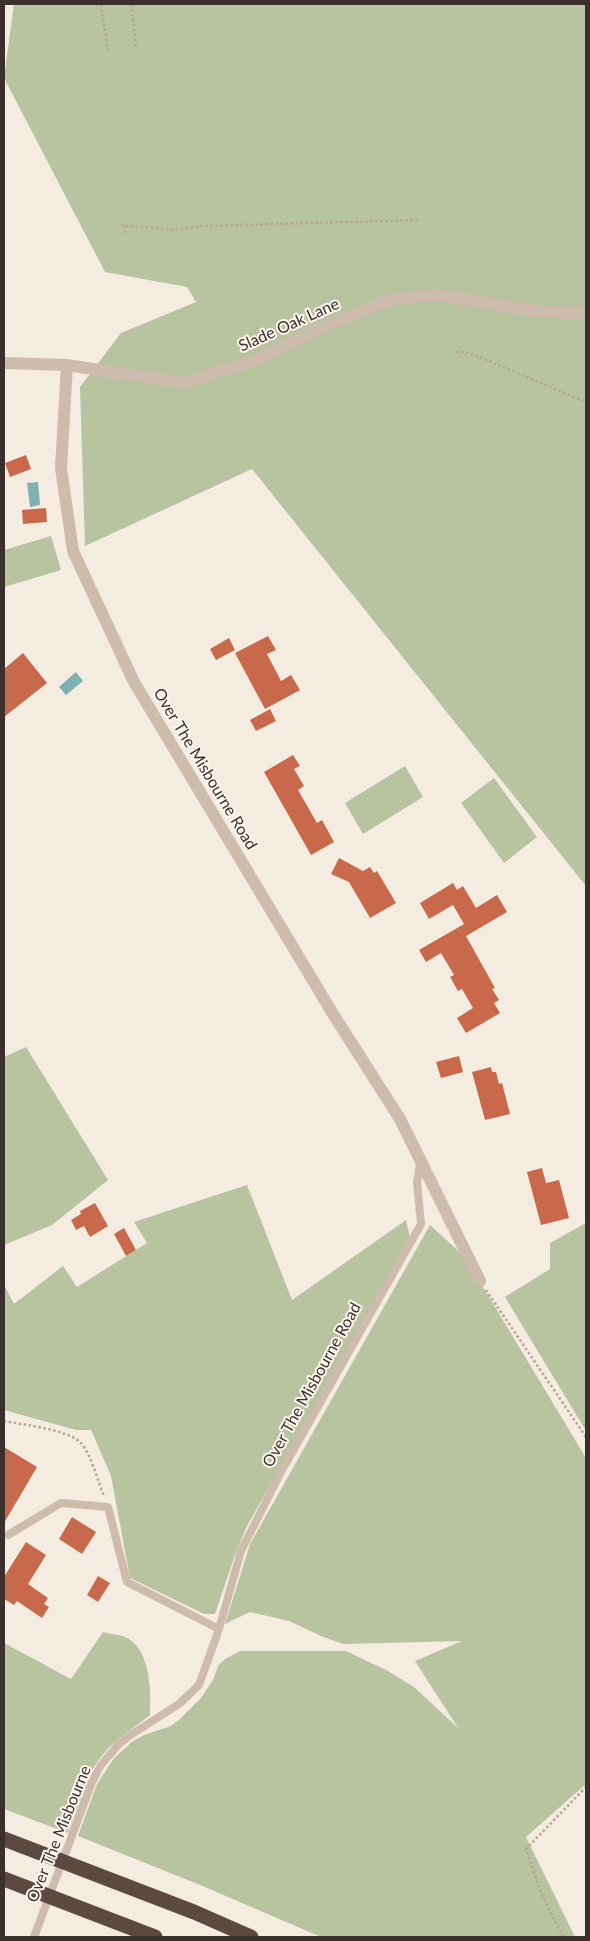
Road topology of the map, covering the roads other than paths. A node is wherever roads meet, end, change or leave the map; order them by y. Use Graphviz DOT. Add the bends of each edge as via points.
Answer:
graph roads {
  1 [pos="586,314"];
  2 [pos="4,363"];
  3 [pos="67,365"];
  4 [pos="420,1157"];
  5 [pos="480,1281"];
  6 [pos="8,1535"];
  7 [pos="219,1629"];
  8 [pos="4,1839"];
  9 [pos="4,1879"];
  10 [pos="34,1937"];
  11 [pos="155,1937"];
  12 [pos="251,1937"];
  1 -- 3 [label="street, Slade Oak Lane" via="536,311 436,295 400,298 337,321 261,358 183,383"];
  2 -- 3 [label="street, Slade Oak Lane"];
  3 -- 4 [label="street, Over The Misbourne Road" via="61,468 73,551 134,682"];
  4 -- 5 [label="street, Over The Misbourne Road"];
  4 -- 7 [label="lane, Over The Misbourne Road" via="417,1182 421,1224 254,1525 242,1551"];
  6 -- 7 [label="lane" via="61,1503 108,1507 127,1582"];
  7 -- 10 [label="lane, Over The Misbourne" via="199,1685 179,1704 118,1744 101,1765"];
  8 -- 12 [label="highway"];
  9 -- 11 [label="highway"];
}
